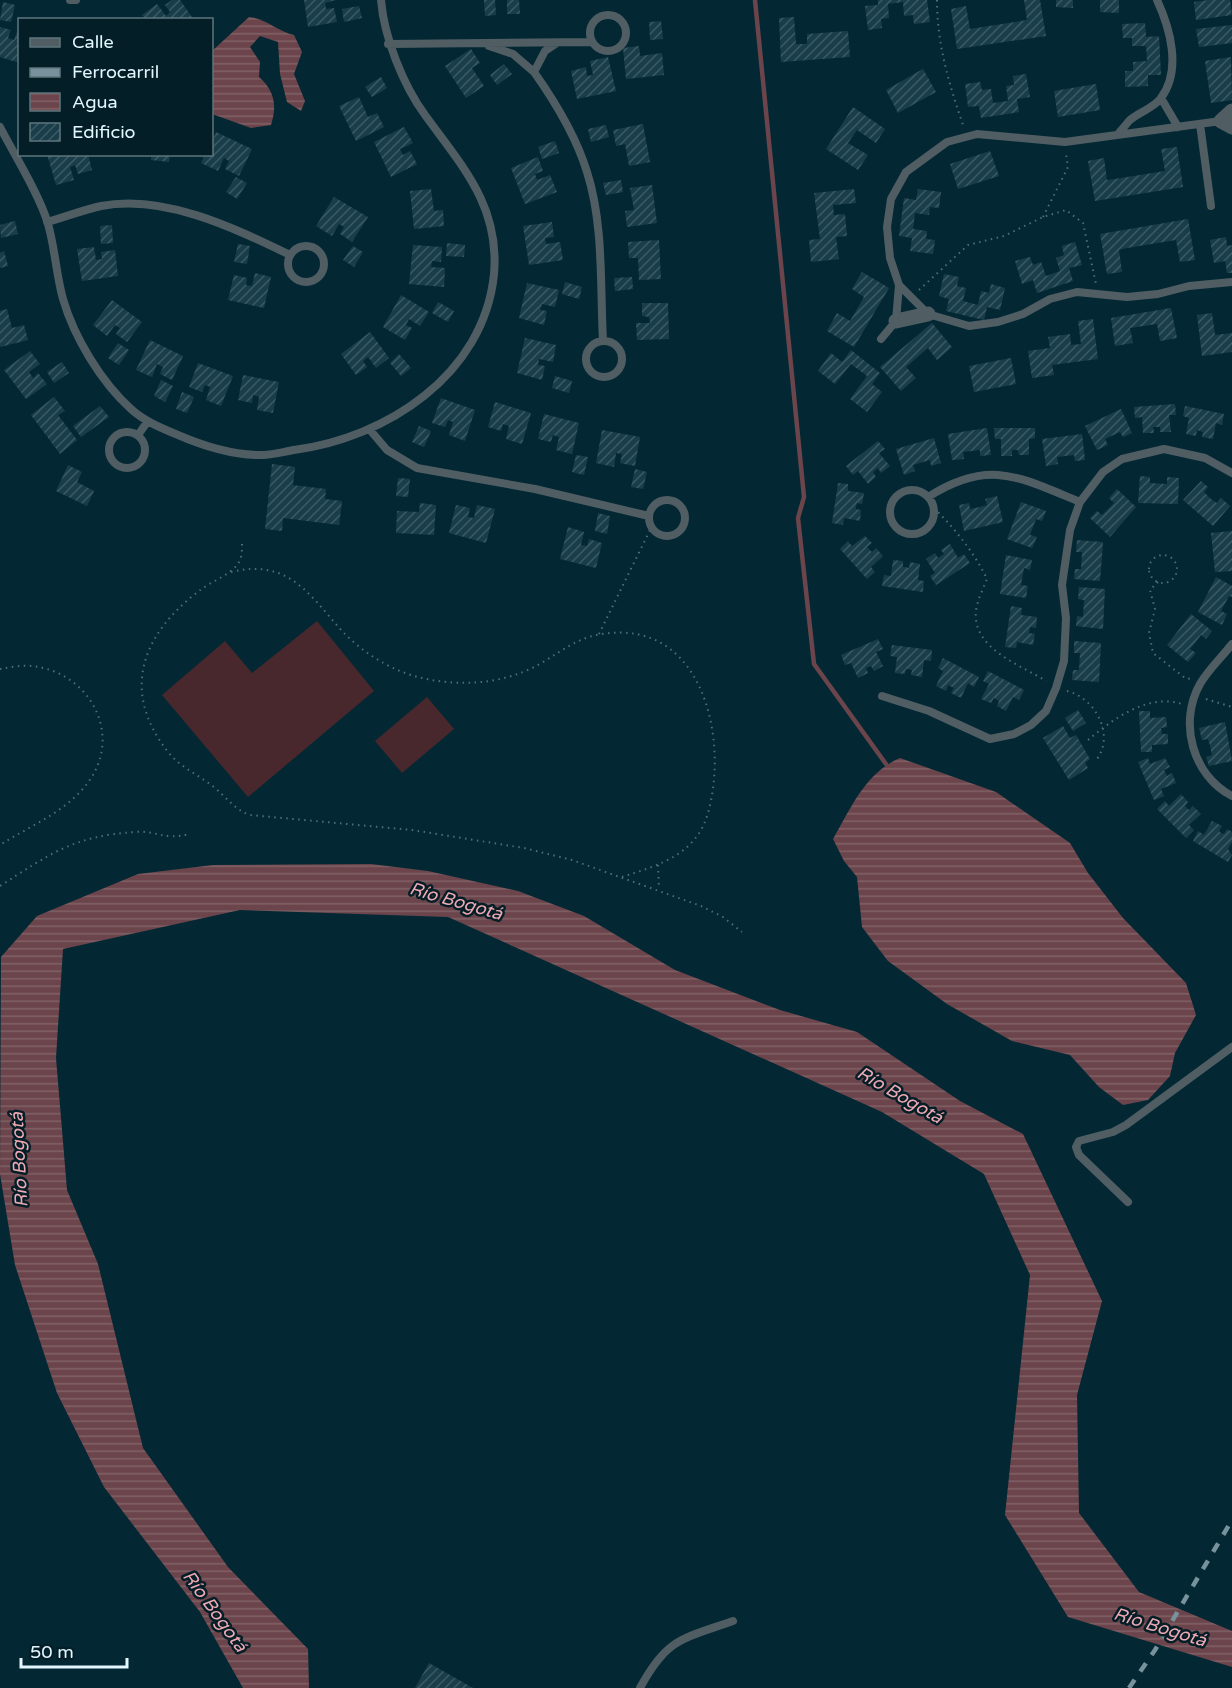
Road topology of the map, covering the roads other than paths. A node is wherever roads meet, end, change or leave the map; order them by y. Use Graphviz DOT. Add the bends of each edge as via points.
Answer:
graph roads {
  1 [pos="70,0"];
  2 [pos="76,0"];
  3 [pos="381,0"];
  4 [pos="1157,0"];
  5 [pos="592,42"];
  6 [pos="473,43"];
  7 [pos="558,43"];
  8 [pos="388,44"];
  9 [pos="534,72"];
  10 [pos="1161,98"];
  11 [pos="1228,120"];
  12 [pos="1200,124"];
  13 [pos="0,127"];
  14 [pos="1178,127"];
  15 [pos="1119,134"];
  16 [pos="1211,206"];
  17 [pos="47,222"];
  18 [pos="290,255"];
  19 [pos="1232,282"];
  20 [pos="899,285"];
  21 [pos="928,314"];
  22 [pos="896,321"];
  23 [pos="881,339"];
  24 [pos="603,341"];
  25 [pos="148,421"];
  26 [pos="370,430"];
  27 [pos="138,435"];
  28 [pos="1232,472"];
  29 [pos="928,497"];
  30 [pos="1080,502"];
  31 [pos="649,516"];
  32 [pos="1232,644"];
  33 [pos="882,696"];
  34 [pos="1232,796"];
  35 [pos="1232,1047"];
  36 [pos="1128,1202"];
  37 [pos="733,1621"];
  38 [pos="640,1688"];
  1 -- 2 [label="lane"];
  3 -- 8 [label="lane"];
  4 -- 10 [label="lane" via="1168,23 1173,58"];
  5 -- 5 [label="lane" via="607,51 618,48 626,34 623,23 613,15 601,16 592,24"];
  5 -- 7 [label="lane"];
  6 -- 7 [label="lane"];
  6 -- 8 [label="lane"];
  6 -- 9 [label="lane" via="513,54"];
  7 -- 9 [label="lane" via="545,51"];
  8 -- 26 [label="lane" via="423,113 471,176 486,208 494,240 494,273 489,303 464,357 410,407"];
  9 -- 24 [label="lane" via="566,122 588,175 598,236"];
  10 -- 14 [label="lane"];
  10 -- 15 [label="lane" via="1130,120"];
  11 -- 12 [label="lane"];
  12 -- 14 [label="lane"];
  12 -- 16 [label="lane"];
  13 -- 17 [label="lane"];
  14 -- 15 [label="lane"];
  15 -- 20 [label="lane" via="1065,142 977,134 947,142 906,172 891,200 887,227"];
  17 -- 18 [label="lane" via="102,206 168,208 236,229"];
  17 -- 25 [label="lane" via="63,300 86,351 130,408"];
  18 -- 18 [label="lane" via="291,273 300,280 311,281 323,270 322,254 312,246 299,247"];
  19 -- 21 [label="lane" via="1158,294 1099,296 1077,292 1050,299 998,322 969,326"];
  20 -- 21 [label="lane"];
  20 -- 22 [label="lane"];
  21 -- 22 [label="street"];
  22 -- 23 [label="lane"];
  24 -- 24 [label="lane" via="592,346 586,356 588,368 603,377 618,370 622,360 615,345"];
  25 -- 26 [label="lane" via="195,442 256,456 329,446"];
  25 -- 27 [label="lane"];
  26 -- 31 [label="lane" via="387,450 417,468 535,489"];
  27 -- 27 [label="lane" via="126,432 115,436 109,447 115,464 131,467 141,461 145,451"];
  28 -- 30 [label="lane" via="1205,458 1164,449 1122,459 1102,472"];
  29 -- 29 [label="lane" via="911,489 899,494 891,505 894,524 904,532 918,533 929,526 934,508"];
  29 -- 30 [label="lane" via="952,482 980,474 1002,474"];
  30 -- 33 [label="lane" via="1064,557 1065,650 1046,711 1014,734 990,739 929,711"];
  31 -- 31 [label="lane" via="655,505 666,500 678,504 684,514 684,525 677,534 666,537 651,528"];
  32 -- 34 [label="lane" via="1201,681 1192,713 1193,753 1203,773 1218,789"];
  35 -- 36 [label="lane" via="1126,1125 1079,1141 1079,1155"];
  37 -- 38 [label="lane" via="675,1642 654,1662"];
}
